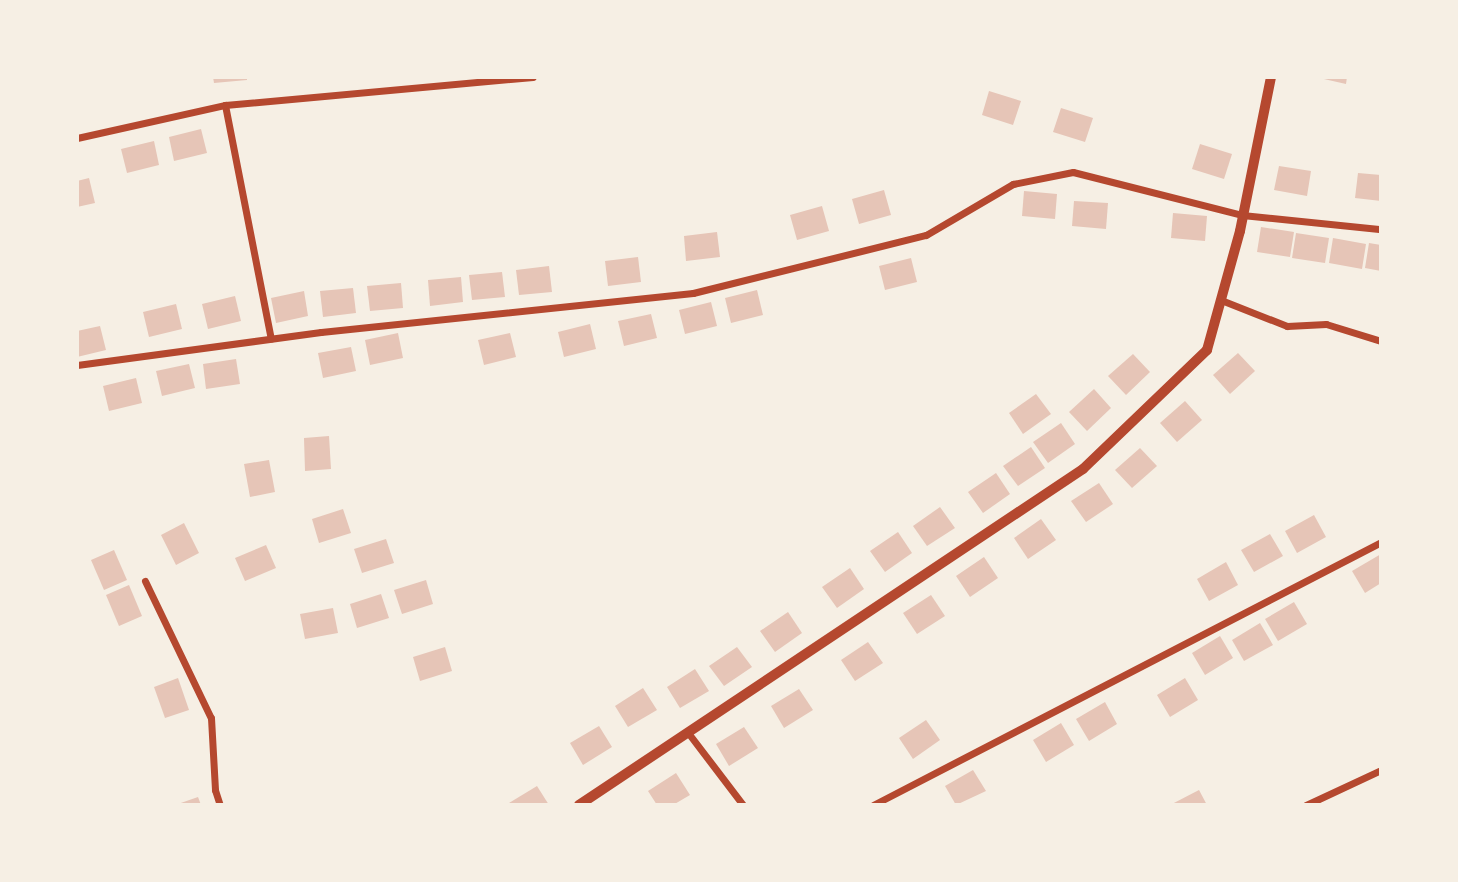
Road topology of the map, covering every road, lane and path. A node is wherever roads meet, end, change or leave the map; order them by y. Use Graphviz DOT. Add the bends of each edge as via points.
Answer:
graph roads {
  1 [pos="533,77"];
  2 [pos="1271,77"];
  3 [pos="458,79"];
  4 [pos="225,105"];
  5 [pos="77,138"];
  6 [pos="1242,215"];
  7 [pos="1381,229"];
  8 [pos="1221,300"];
  9 [pos="271,339"];
  10 [pos="1381,341"];
  11 [pos="77,365"];
  12 [pos="1381,542"];
  13 [pos="145,581"];
  14 [pos="689,734"];
  15 [pos="1381,770"];
  16 [pos="220,805"];
  17 [pos="579,805"];
  18 [pos="743,805"];
  19 [pos="873,805"];
  20 [pos="1306,805"];
  1 -- 3 [label="street"];
  2 -- 6 [label="street"];
  3 -- 4 [label="street"];
  4 -- 5 [label="street"];
  4 -- 9 [label="street"];
  6 -- 7 [label="street"];
  6 -- 8 [label="street"];
  6 -- 9 [label="street" via="1073,172 1013,184 926,235 693,293"];
  8 -- 10 [label="street" via="1287,326 1326,324"];
  8 -- 14 [label="street" via="1208,350 1083,469"];
  9 -- 11 [label="street"];
  12 -- 19 [label="street"];
  13 -- 16 [label="street" via="211,718"];
  14 -- 17 [label="street"];
  14 -- 18 [label="street"];
  15 -- 20 [label="street"];
}
